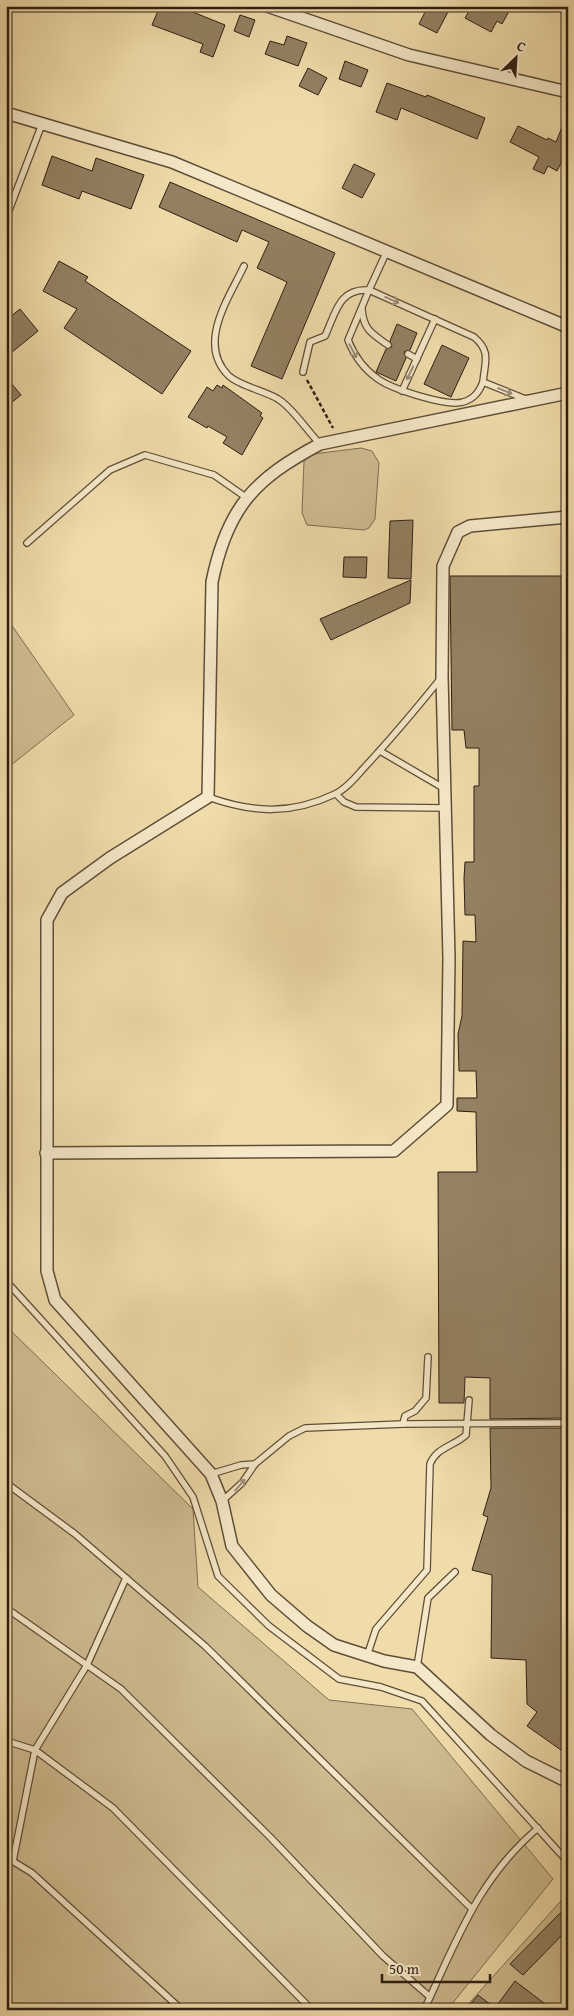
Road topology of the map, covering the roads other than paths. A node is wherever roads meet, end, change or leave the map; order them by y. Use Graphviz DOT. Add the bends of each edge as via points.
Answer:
graph roads {
  1 [pos="267,6"];
  2 [pos="568,92"];
  3 [pos="6,113"];
  4 [pos="42,124"];
  5 [pos="6,218"];
  6 [pos="386,253"];
  7 [pos="244,266"];
  8 [pos="369,290"];
  9 [pos="362,307"];
  10 [pos="435,319"];
  11 [pos="568,327"];
  12 [pos="388,345"];
  13 [pos="408,354"];
  14 [pos="417,359"];
  15 [pos="303,372"];
  16 [pos="484,382"];
  17 [pos="402,391"];
  18 [pos="568,394"];
  19 [pos="529,400"];
  20 [pos="320,444"];
  21 [pos="246,498"];
  22 [pos="568,517"];
  23 [pos="27,542"];
  24 [pos="442,677"];
  25 [pos="380,751"];
  26 [pos="445,789"];
  27 [pos="336,794"];
  28 [pos="208,797"];
  29 [pos="446,808"];
  30 [pos="46,1153"];
  31 [pos="6,1281"];
  32 [pos="428,1357"];
  33 [pos="469,1400"];
  34 [pos="568,1423"];
  35 [pos="403,1424"];
  36 [pos="255,1464"];
  37 [pos="211,1474"];
  38 [pos="6,1483"];
  39 [pos="222,1501"];
  40 [pos="455,1572"];
  41 [pos="126,1578"];
  42 [pos="6,1608"];
  43 [pos="367,1656"];
  44 [pos="87,1665"];
  45 [pos="417,1667"];
  46 [pos="6,1741"];
  47 [pos="35,1750"];
  48 [pos="568,1782"];
  49 [pos="538,1828"];
  50 [pos="6,1857"];
  51 [pos="12,1861"];
  52 [pos="568,1862"];
  53 [pos="472,1908"];
  54 [pos="430,1997"];
  55 [pos="182,2010"];
  56 [pos="312,2010"];
  57 [pos="424,2010"];
  1 -- 2 [label="street" via="409,55"];
  3 -- 4 [label="street"];
  4 -- 5 [label="lane"];
  4 -- 6 [label="street" via="172,162"];
  6 -- 8 [label="lane"];
  6 -- 11 [label="street"];
  7 -- 20 [label="lane" via="217,323 216,354 230,376 280,400"];
  8 -- 9 [label="lane"];
  8 -- 10 [label="lane, one-way"];
  8 -- 15 [label="lane" via="356,289 344,296 325,336 310,342"];
  9 -- 12 [label="lane" via="363,322"];
  9 -- 17 [label="lane, one-way" via="348,340 354,355 378,379"];
  10 -- 14 [label="lane"];
  10 -- 16 [label="lane" via="474,337 483,345 486,356"];
  13 -- 14 [label="lane"];
  14 -- 17 [label="lane, one-way"];
  16 -- 17 [label="lane" via="477,394 461,403"];
  16 -- 19 [label="lane, one-way"];
  18 -- 19 [label="street"];
  19 -- 20 [label="street"];
  20 -- 21 [label="street" via="291,460"];
  21 -- 23 [label="lane" via="214,475 145,455 110,470"];
  21 -- 28 [label="street" via="226,530 212,582"];
  22 -- 24 [label="street" via="470,526 458,532 443,566"];
  24 -- 25 [label="lane"];
  24 -- 26 [label="street"];
  25 -- 26 [label="lane"];
  25 -- 27 [label="lane"];
  26 -- 29 [label="street"];
  27 -- 28 [label="lane" via="291,808 263,811 236,807"];
  27 -- 29 [label="lane" via="356,807"];
  28 -- 30 [label="street" via="110,858 62,893 47,920"];
  29 -- 30 [label="street" via="447,1104 394,1151"];
  30 -- 37 [label="street" via="47,1271 55,1300"];
  31 -- 49 [label="lane" via="165,1456 193,1497 218,1576 269,1626 339,1679 381,1687 422,1701"];
  32 -- 35 [label="lane" via="426,1398 415,1411 405,1416"];
  33 -- 43 [label="lane" via="466,1435 440,1450 430,1464 428,1570 376,1629"];
  34 -- 35 [label="lane"];
  35 -- 36 [label="lane" via="305,1428 289,1436"];
  36 -- 37 [label="lane"];
  39 -- 36 [label="lane, one-way" via="242,1483"];
  37 -- 39 [label="street"];
  38 -- 41 [label="lane" via="75,1534"];
  39 -- 43 [label="street" via="232,1546 271,1595 334,1645"];
  40 -- 45 [label="lane" via="428,1598"];
  41 -- 44 [label="lane"];
  41 -- 53 [label="lane" via="205,1646"];
  42 -- 44 [label="lane"];
  43 -- 45 [label="street"];
  44 -- 47 [label="lane"];
  44 -- 54 [label="lane" via="121,1689 271,1838 383,1956"];
  45 -- 48 [label="street" via="490,1735 526,1761"];
  46 -- 47 [label="lane"];
  47 -- 51 [label="lane"];
  47 -- 56 [label="lane" via="113,1808"];
  49 -- 52 [label="lane"];
  49 -- 53 [label="lane" via="502,1862"];
  50 -- 51 [label="lane"];
  51 -- 55 [label="lane" via="32,1873"];
  53 -- 54 [label="lane"];
  54 -- 57 [label="lane"];
}
